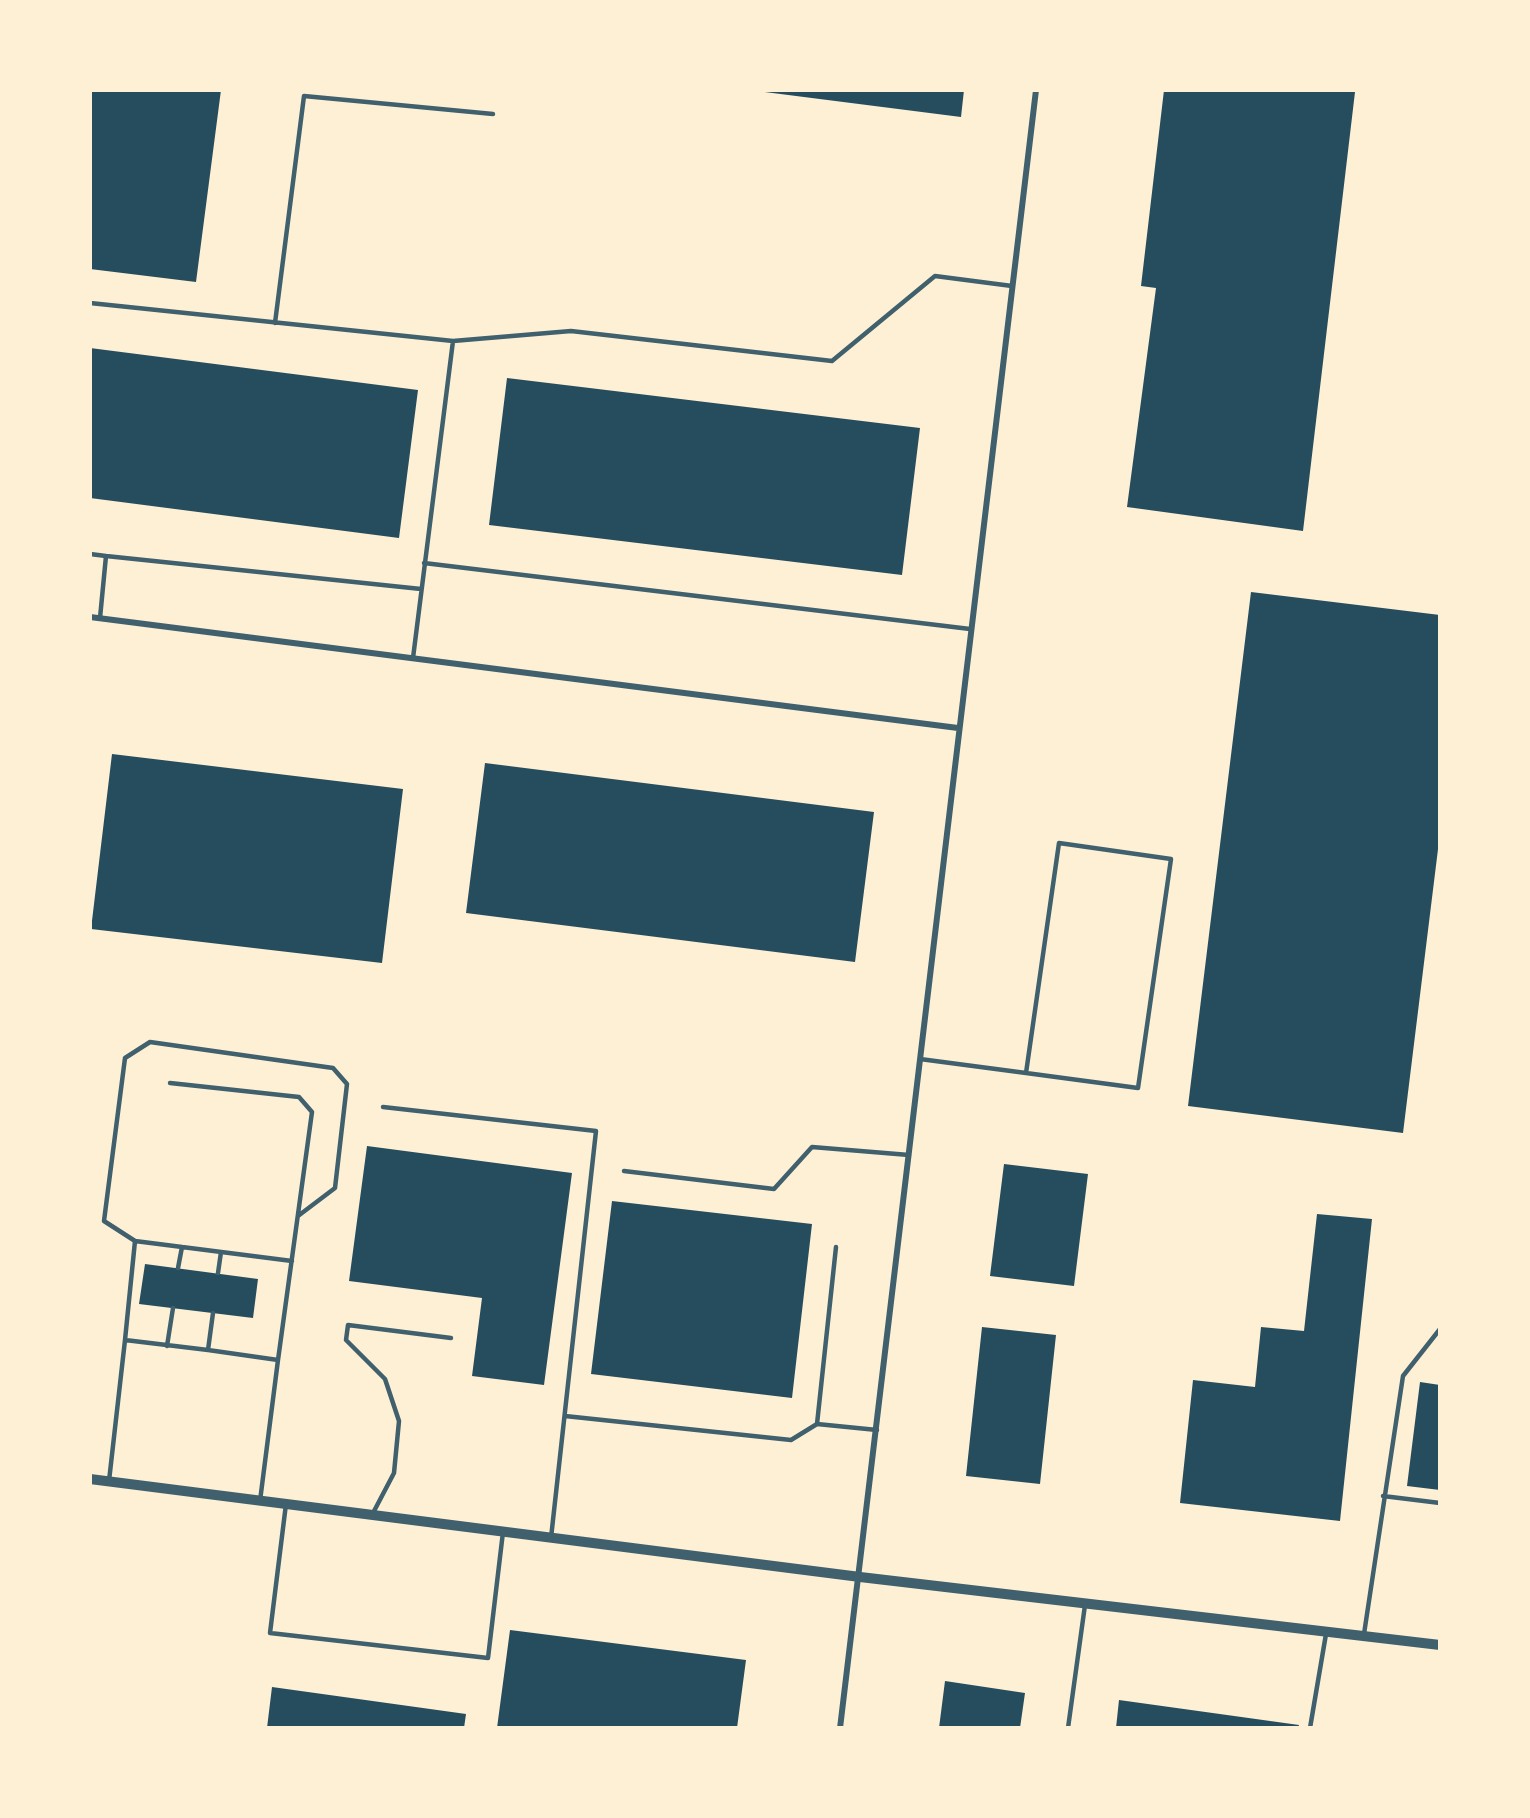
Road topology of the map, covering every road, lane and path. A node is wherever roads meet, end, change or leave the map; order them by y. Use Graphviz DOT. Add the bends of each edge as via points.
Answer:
graph roads {
  1 [pos="1036,90"];
  2 [pos="493,114"];
  3 [pos="1012,286"];
  4 [pos="90,303"];
  5 [pos="275,323"];
  6 [pos="453,341"];
  7 [pos="90,554"];
  8 [pos="106,556"];
  9 [pos="424,563"];
  10 [pos="421,589"];
  11 [pos="90,617"];
  12 [pos="100,618"];
  13 [pos="970,629"];
  14 [pos="413,658"];
  15 [pos="958,728"];
  16 [pos="920,1059"];
  17 [pos="1026,1073"];
  18 [pos="170,1083"];
  19 [pos="383,1107"];
  20 [pos="909,1155"];
  21 [pos="624,1172"];
  22 [pos="298,1216"];
  23 [pos="135,1241"];
  24 [pos="182,1247"];
  25 [pos="836,1247"];
  26 [pos="221,1252"];
  27 [pos="292,1261"];
  28 [pos="178,1268"];
  29 [pos="218,1273"];
  30 [pos="173,1308"];
  31 [pos="213,1313"];
  32 [pos="1440,1329"];
  33 [pos="451,1338"];
  34 [pos="125,1340"];
  35 [pos="167,1346"];
  36 [pos="208,1350"];
  37 [pos="278,1360"];
  38 [pos="565,1416"];
  39 [pos="817,1424"];
  40 [pos="877,1430"];
  41 [pos="90,1479"];
  42 [pos="110,1481"];
  43 [pos="1383,1496"];
  44 [pos="260,1501"];
  45 [pos="1440,1503"];
  46 [pos="286,1504"];
  47 [pos="372,1515"];
  48 [pos="503,1532"];
  49 [pos="550,1538"];
  50 [pos="860,1577"];
  51 [pos="1085,1605"];
  52 [pos="1326,1634"];
  53 [pos="1364,1638"];
  54 [pos="1440,1646"];
  55 [pos="840,1728"];
  56 [pos="1068,1728"];
  57 [pos="1310,1728"];
  1 -- 3 [label="street"];
  2 -- 5 [label="lane" via="304,96"];
  3 -- 6 [label="lane" via="935,276 832,361 571,331"];
  3 -- 13 [label="street"];
  4 -- 5 [label="lane"];
  5 -- 6 [label="lane"];
  6 -- 9 [label="lane"];
  7 -- 8 [label="lane"];
  8 -- 10 [label="lane"];
  8 -- 12 [label="lane"];
  9 -- 10 [label="lane"];
  9 -- 13 [label="lane"];
  10 -- 14 [label="lane"];
  11 -- 12 [label="street"];
  12 -- 14 [label="street"];
  13 -- 15 [label="street"];
  14 -- 15 [label="street"];
  15 -- 16 [label="street"];
  16 -- 17 [label="lane"];
  16 -- 20 [label="street"];
  17 -- 17 [label="lane" via="1138,1088 1171,859 1059,843"];
  18 -- 22 [label="lane" via="299,1097 312,1112"];
  19 -- 38 [label="lane" via="596,1131"];
  20 -- 21 [label="lane" via="812,1146 774,1189"];
  20 -- 40 [label="street"];
  22 -- 23 [label="lane" via="335,1188 347,1084 333,1068 150,1042 125,1058 104,1221"];
  22 -- 27 [label="lane"];
  23 -- 24 [label="lane"];
  23 -- 34 [label="lane"];
  24 -- 26 [label="lane"];
  24 -- 28 [label="lane"];
  25 -- 39 [label="lane"];
  26 -- 27 [label="lane"];
  26 -- 29 [label="lane"];
  27 -- 37 [label="lane"];
  30 -- 35 [label="lane"];
  31 -- 36 [label="lane"];
  32 -- 43 [label="lane" via="1403,1376"];
  33 -- 47 [label="lane" via="348,1325 346,1341 385,1379 399,1421 394,1473"];
  34 -- 35 [label="lane"];
  34 -- 42 [label="lane"];
  35 -- 36 [label="lane"];
  36 -- 37 [label="lane"];
  37 -- 44 [label="lane"];
  38 -- 39 [label="lane" via="791,1440"];
  38 -- 49 [label="lane"];
  39 -- 40 [label="lane"];
  40 -- 50 [label="street"];
  41 -- 42 [label="street"];
  42 -- 44 [label="street"];
  43 -- 45 [label="lane"];
  43 -- 53 [label="lane"];
  44 -- 46 [label="street"];
  46 -- 47 [label="street"];
  46 -- 48 [label="lane" via="270,1633 488,1658"];
  47 -- 48 [label="street"];
  48 -- 49 [label="street"];
  49 -- 50 [label="street"];
  50 -- 51 [label="street"];
  50 -- 55 [label="street"];
  51 -- 52 [label="street"];
  51 -- 56 [label="lane"];
  52 -- 53 [label="street"];
  52 -- 57 [label="lane"];
  53 -- 54 [label="street"];
}
